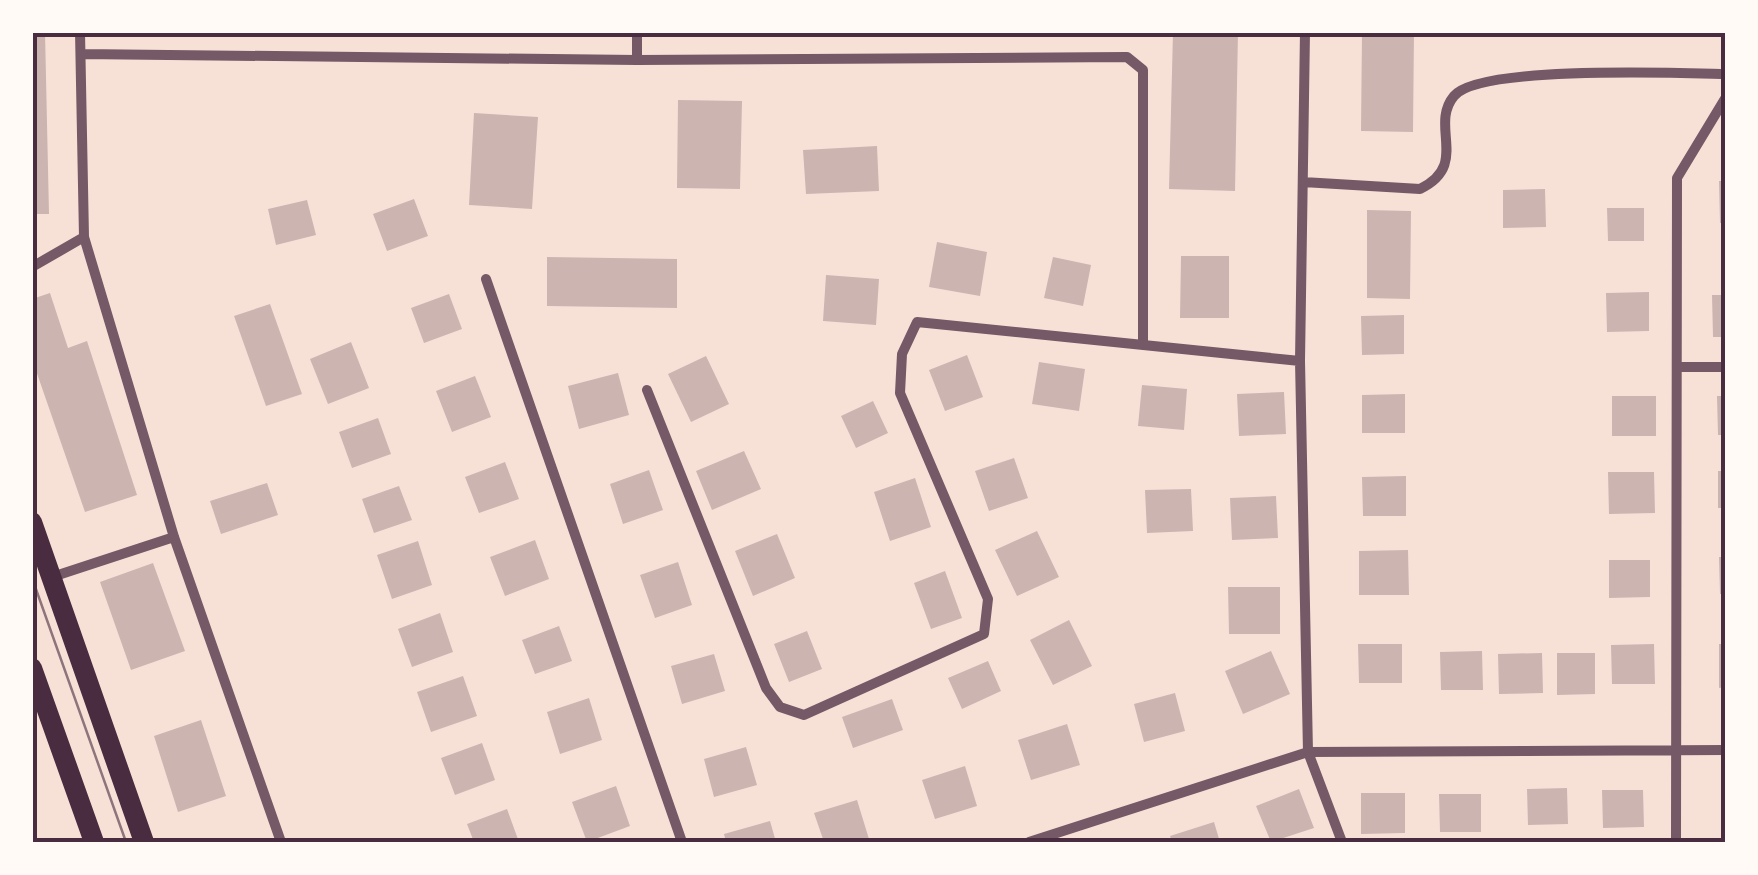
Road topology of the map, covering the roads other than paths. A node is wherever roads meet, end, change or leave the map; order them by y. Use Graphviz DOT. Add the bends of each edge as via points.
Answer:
graph roads {
  1 [pos="80,32"];
  2 [pos="637,32"];
  3 [pos="1305,32"];
  4 [pos="81,54"];
  5 [pos="638,60"];
  6 [pos="1726,74"];
  7 [pos="1726,96"];
  8 [pos="1303,182"];
  9 [pos="84,237"];
  10 [pos="32,267"];
  11 [pos="486,279"];
  12 [pos="1142,345"];
  13 [pos="1300,361"];
  14 [pos="1677,367"];
  15 [pos="1726,367"];
  16 [pos="647,390"];
  17 [pos="32,522"];
  18 [pos="174,538"];
  19 [pos="51,577"];
  20 [pos="32,668"];
  21 [pos="1679,750"];
  22 [pos="1726,750"];
  23 [pos="1308,752"];
  24 [pos="94,842"];
  25 [pos="144,842"];
  26 [pos="281,842"];
  27 [pos="682,842"];
  28 [pos="1029,842"];
  29 [pos="1342,842"];
  30 [pos="1676,842"];
  1 -- 4 [label="street"];
  2 -- 5 [label="street"];
  3 -- 8 [label="street"];
  4 -- 5 [label="street"];
  4 -- 9 [label="street"];
  5 -- 12 [label="street" via="1128,57 1142,70"];
  6 -- 8 [label="street" via="1594,72 1474,83 1454,96 1447,113 1447,160 1435,182 1420,190"];
  7 -- 14 [label="street" via="1677,178"];
  8 -- 13 [label="street"];
  9 -- 10 [label="street"];
  9 -- 18 [label="street"];
  11 -- 27 [label="street"];
  12 -- 13 [label="street"];
  12 -- 16 [label="street" via="917,322 902,354 900,394 988,599 984,634 804,715 780,708 766,688"];
  13 -- 23 [label="street"];
  14 -- 15 [label="street"];
  14 -- 21 [label="street"];
  17 -- 19 [label="main road"];
  18 -- 19 [label="street"];
  18 -- 26 [label="street"];
  19 -- 25 [label="main road"];
  20 -- 24 [label="main road"];
  21 -- 22 [label="street"];
  21 -- 23 [label="street"];
  21 -- 30 [label="street"];
  23 -- 28 [label="street"];
  23 -- 29 [label="street"];
}
